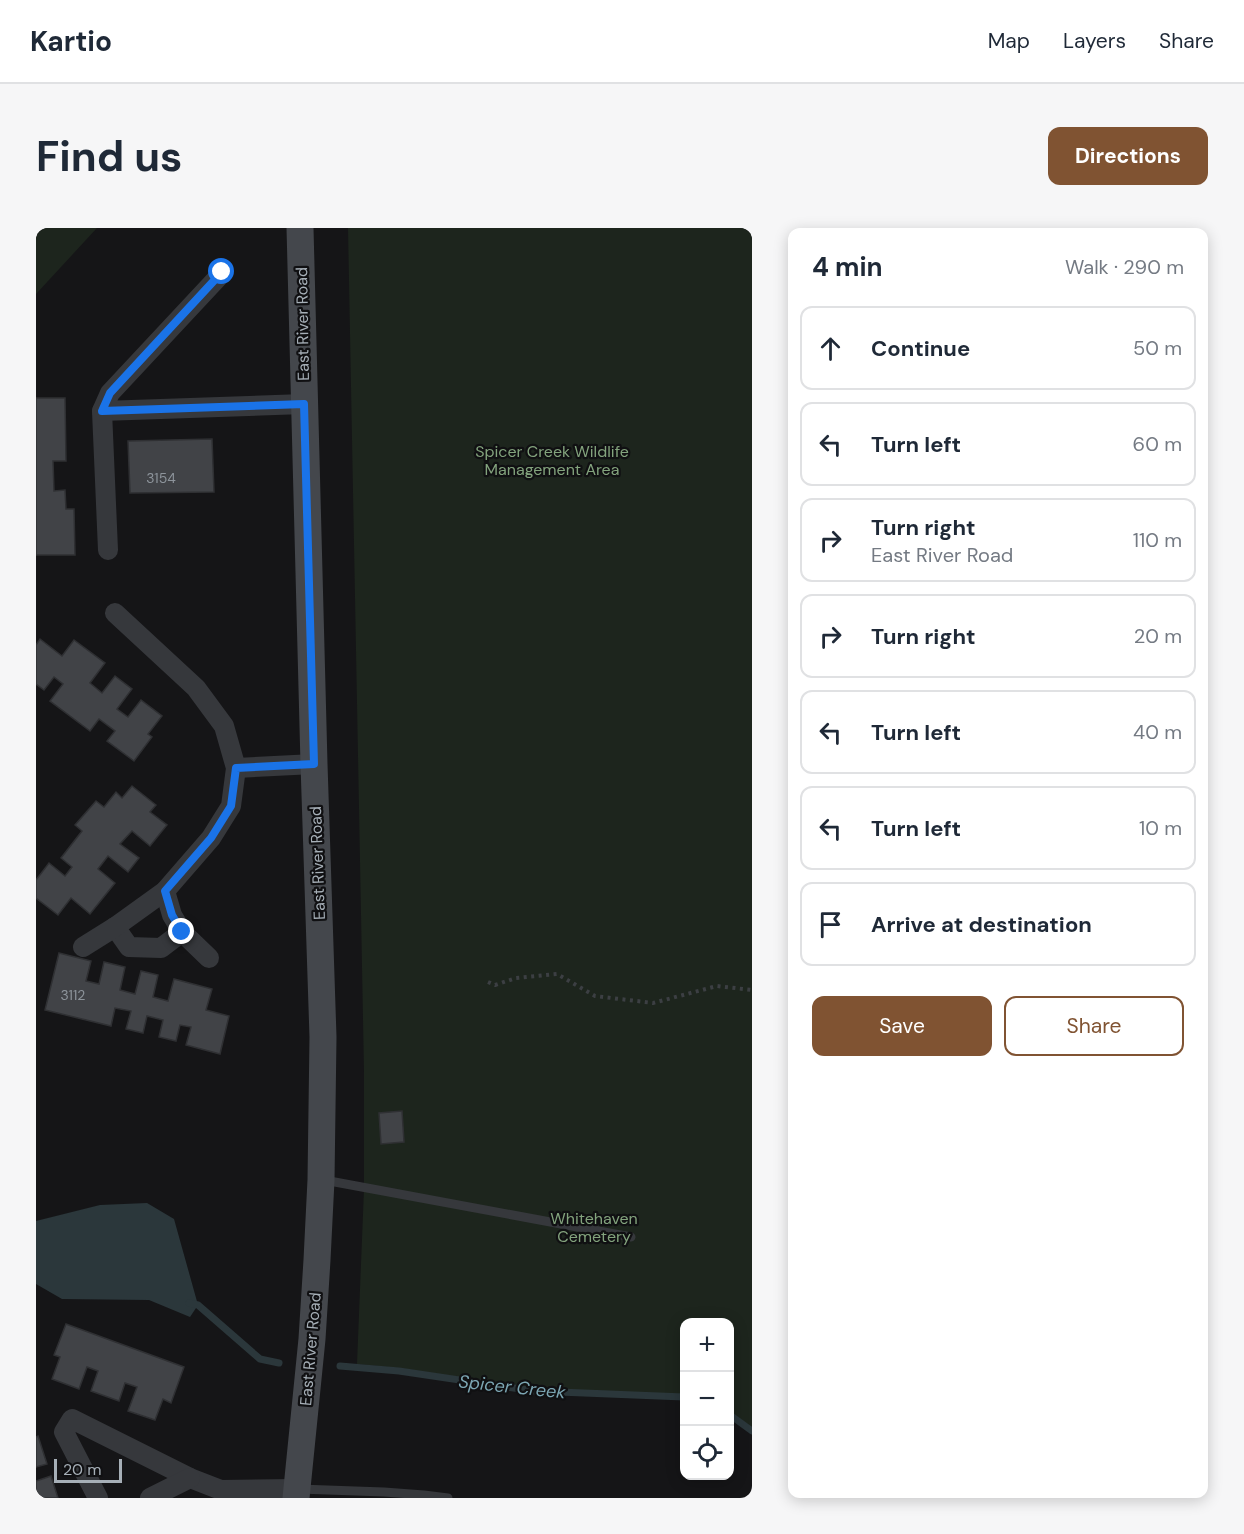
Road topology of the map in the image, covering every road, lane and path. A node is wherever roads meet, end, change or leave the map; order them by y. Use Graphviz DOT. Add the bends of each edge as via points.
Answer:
graph roads {
  1 [pos="300,228"];
  2 [pos="222,272"];
  3 [pos="304,404"];
  4 [pos="102,411"];
  5 [pos="108,550"];
  6 [pos="115,613"];
  7 [pos="314,764"];
  8 [pos="236,768"];
  9 [pos="165,891"];
  10 [pos="115,927"];
  11 [pos="182,932"];
  12 [pos="83,947"];
  13 [pos="209,958"];
  14 [pos="488,982"];
  15 [pos="752,990"];
  16 [pos="321,1180"];
  17 [pos="631,1237"];
  18 [pos="190,1478"];
  19 [pos="221,1494"];
  20 [pos="297,1494"];
  21 [pos="98,1498"];
  22 [pos="150,1498"];
  23 [pos="450,1498"];
  1 -- 3 [label="main road, East River Road"];
  2 -- 4 [label="street" via="110,393"];
  3 -- 4 [label="street"];
  3 -- 7 [label="main road, East River Road"];
  4 -- 5 [label="street"];
  6 -- 8 [label="street" via="196,688 224,726"];
  7 -- 8 [label="street"];
  7 -- 16 [label="main road, East River Road" via="323,1037"];
  8 -- 9 [label="street" via="231,806 211,838"];
  9 -- 10 [label="street"];
  9 -- 11 [label="street"];
  10 -- 11 [label="street" via="129,947 160,948"];
  10 -- 12 [label="street"];
  11 -- 13 [label="street"];
  14 -- 15 [label="path" via="495,985 516,978 556,974 595,996 653,1003 717,986"];
  16 -- 17 [label="lane"];
  16 -- 20 [label="main road, East River Road" via="312,1339"];
  18 -- 19 [label="street"];
  18 -- 21 [label="street" via="72,1419 64,1432"];
  18 -- 22 [label="street"];
  19 -- 20 [label="street"];
  20 -- 23 [label="lane" via="384,1492"];
}
